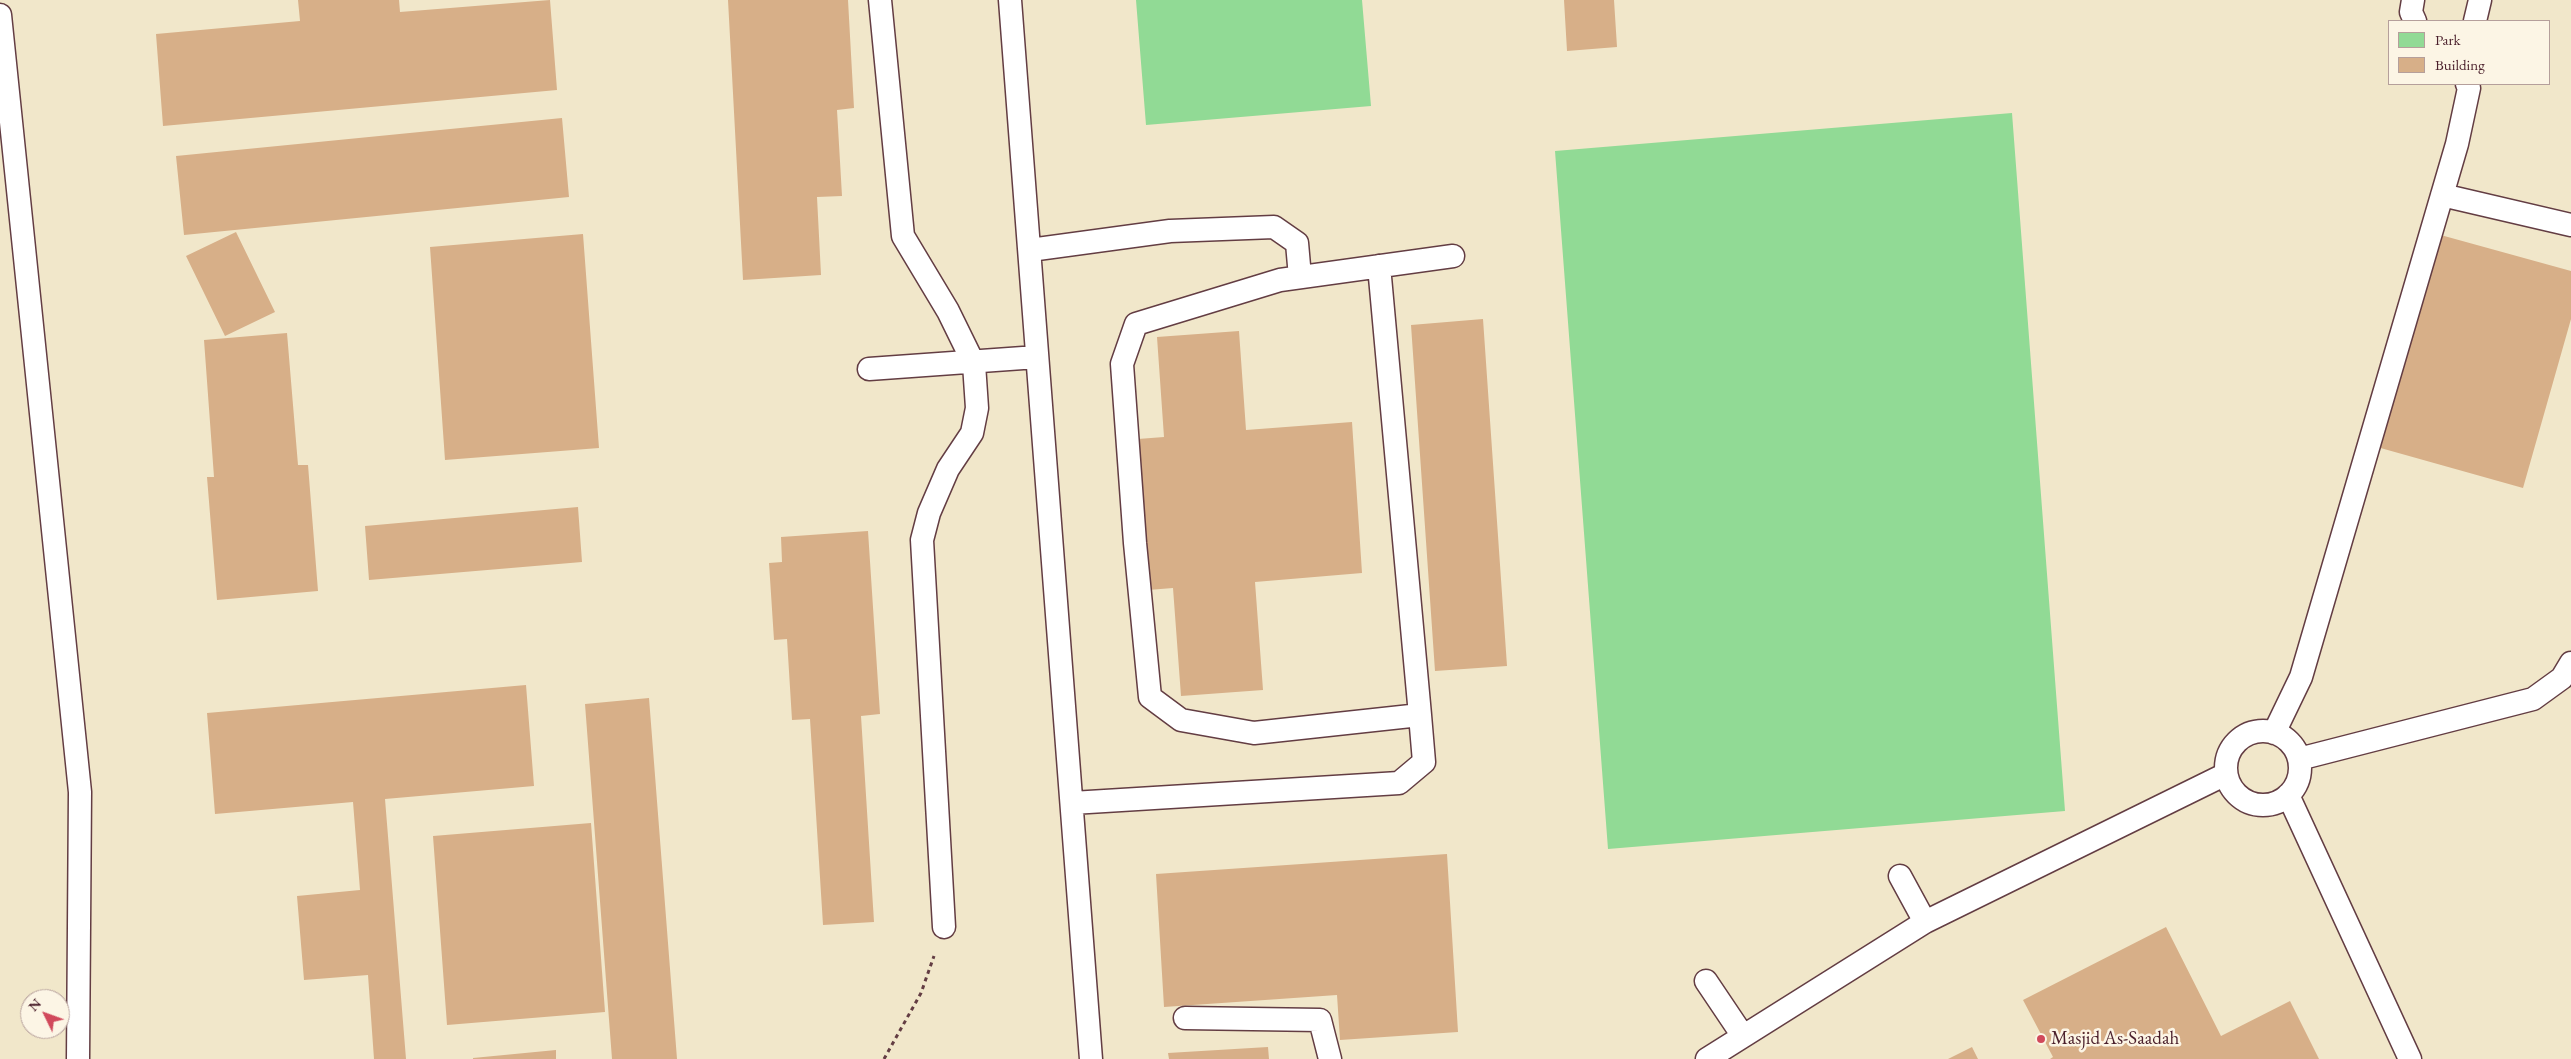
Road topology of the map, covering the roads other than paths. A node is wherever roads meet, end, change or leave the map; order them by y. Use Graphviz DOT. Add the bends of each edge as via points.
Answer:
graph roads {
  1 [pos="880,0"];
  2 [pos="1010,0"];
  3 [pos="2413,0"];
  4 [pos="2480,0"];
  5 [pos="0,15"];
  6 [pos="2415,20"];
  7 [pos="2475,20"];
  8 [pos="2467,85"];
  9 [pos="2442,195"];
  10 [pos="2571,225"];
  11 [pos="1030,250"];
  12 [pos="1453,256"];
  13 [pos="1379,266"];
  14 [pos="1300,277"];
  15 [pos="1037,357"];
  16 [pos="974,364"];
  17 [pos="868,369"];
  18 [pos="2571,663"];
  19 [pos="1420,716"];
  20 [pos="2274,733"];
  21 [pos="2300,759"];
  22 [pos="2226,774"];
  23 [pos="2288,795"];
  24 [pos="1072,803"];
  25 [pos="1900,876"];
  26 [pos="1925,922"];
  27 [pos="944,927"];
  28 [pos="1706,980"];
  29 [pos="1185,1018"];
  30 [pos="1744,1036"];
  31 [pos="78,1059"];
  32 [pos="1091,1059"];
  33 [pos="1330,1059"];
  34 [pos="1707,1059"];
  35 [pos="2410,1059"];
  1 -- 16 [label="lane" via="903,236 948,311"];
  2 -- 11 [label="lane"];
  3 -- 6 [label="lane" via="2411,12"];
  4 -- 7 [label="lane"];
  5 -- 31 [label="lane" via="80,792"];
  8 -- 9 [label="lane" via="2457,144"];
  9 -- 10 [label="lane"];
  9 -- 20 [label="lane" via="2301,677"];
  11 -- 14 [label="lane" via="1170,231 1274,227 1297,243"];
  11 -- 15 [label="lane"];
  12 -- 13 [label="lane"];
  13 -- 14 [label="lane"];
  13 -- 19 [label="lane"];
  14 -- 19 [label="lane" via="1280,280 1136,324 1133,332 1122,364 1150,697 1181,720 1254,733"];
  15 -- 16 [label="lane"];
  15 -- 24 [label="lane"];
  16 -- 17 [label="lane"];
  16 -- 27 [label="lane" via="977,408 972,433 948,469 929,513 922,540"];
  18 -- 21 [label="lane" via="2562,678 2533,699"];
  19 -- 24 [label="lane" via="1424,762 1399,783"];
  20 -- 21 [label="lane" via="2290,743"];
  20 -- 22 [label="lane" via="2262,731 2239,740 2231,750"];
  21 -- 23 [label="lane" via="2296,785"];
  22 -- 23 [label="lane" via="2237,794 2252,803 2268,805"];
  22 -- 26 [label="lane"];
  23 -- 35 [label="lane"];
  24 -- 32 [label="lane"];
  25 -- 26 [label="lane"];
  26 -- 30 [label="lane"];
  28 -- 30 [label="lane"];
  29 -- 33 [label="lane" via="1320,1020"];
  30 -- 34 [label="lane"];
}
